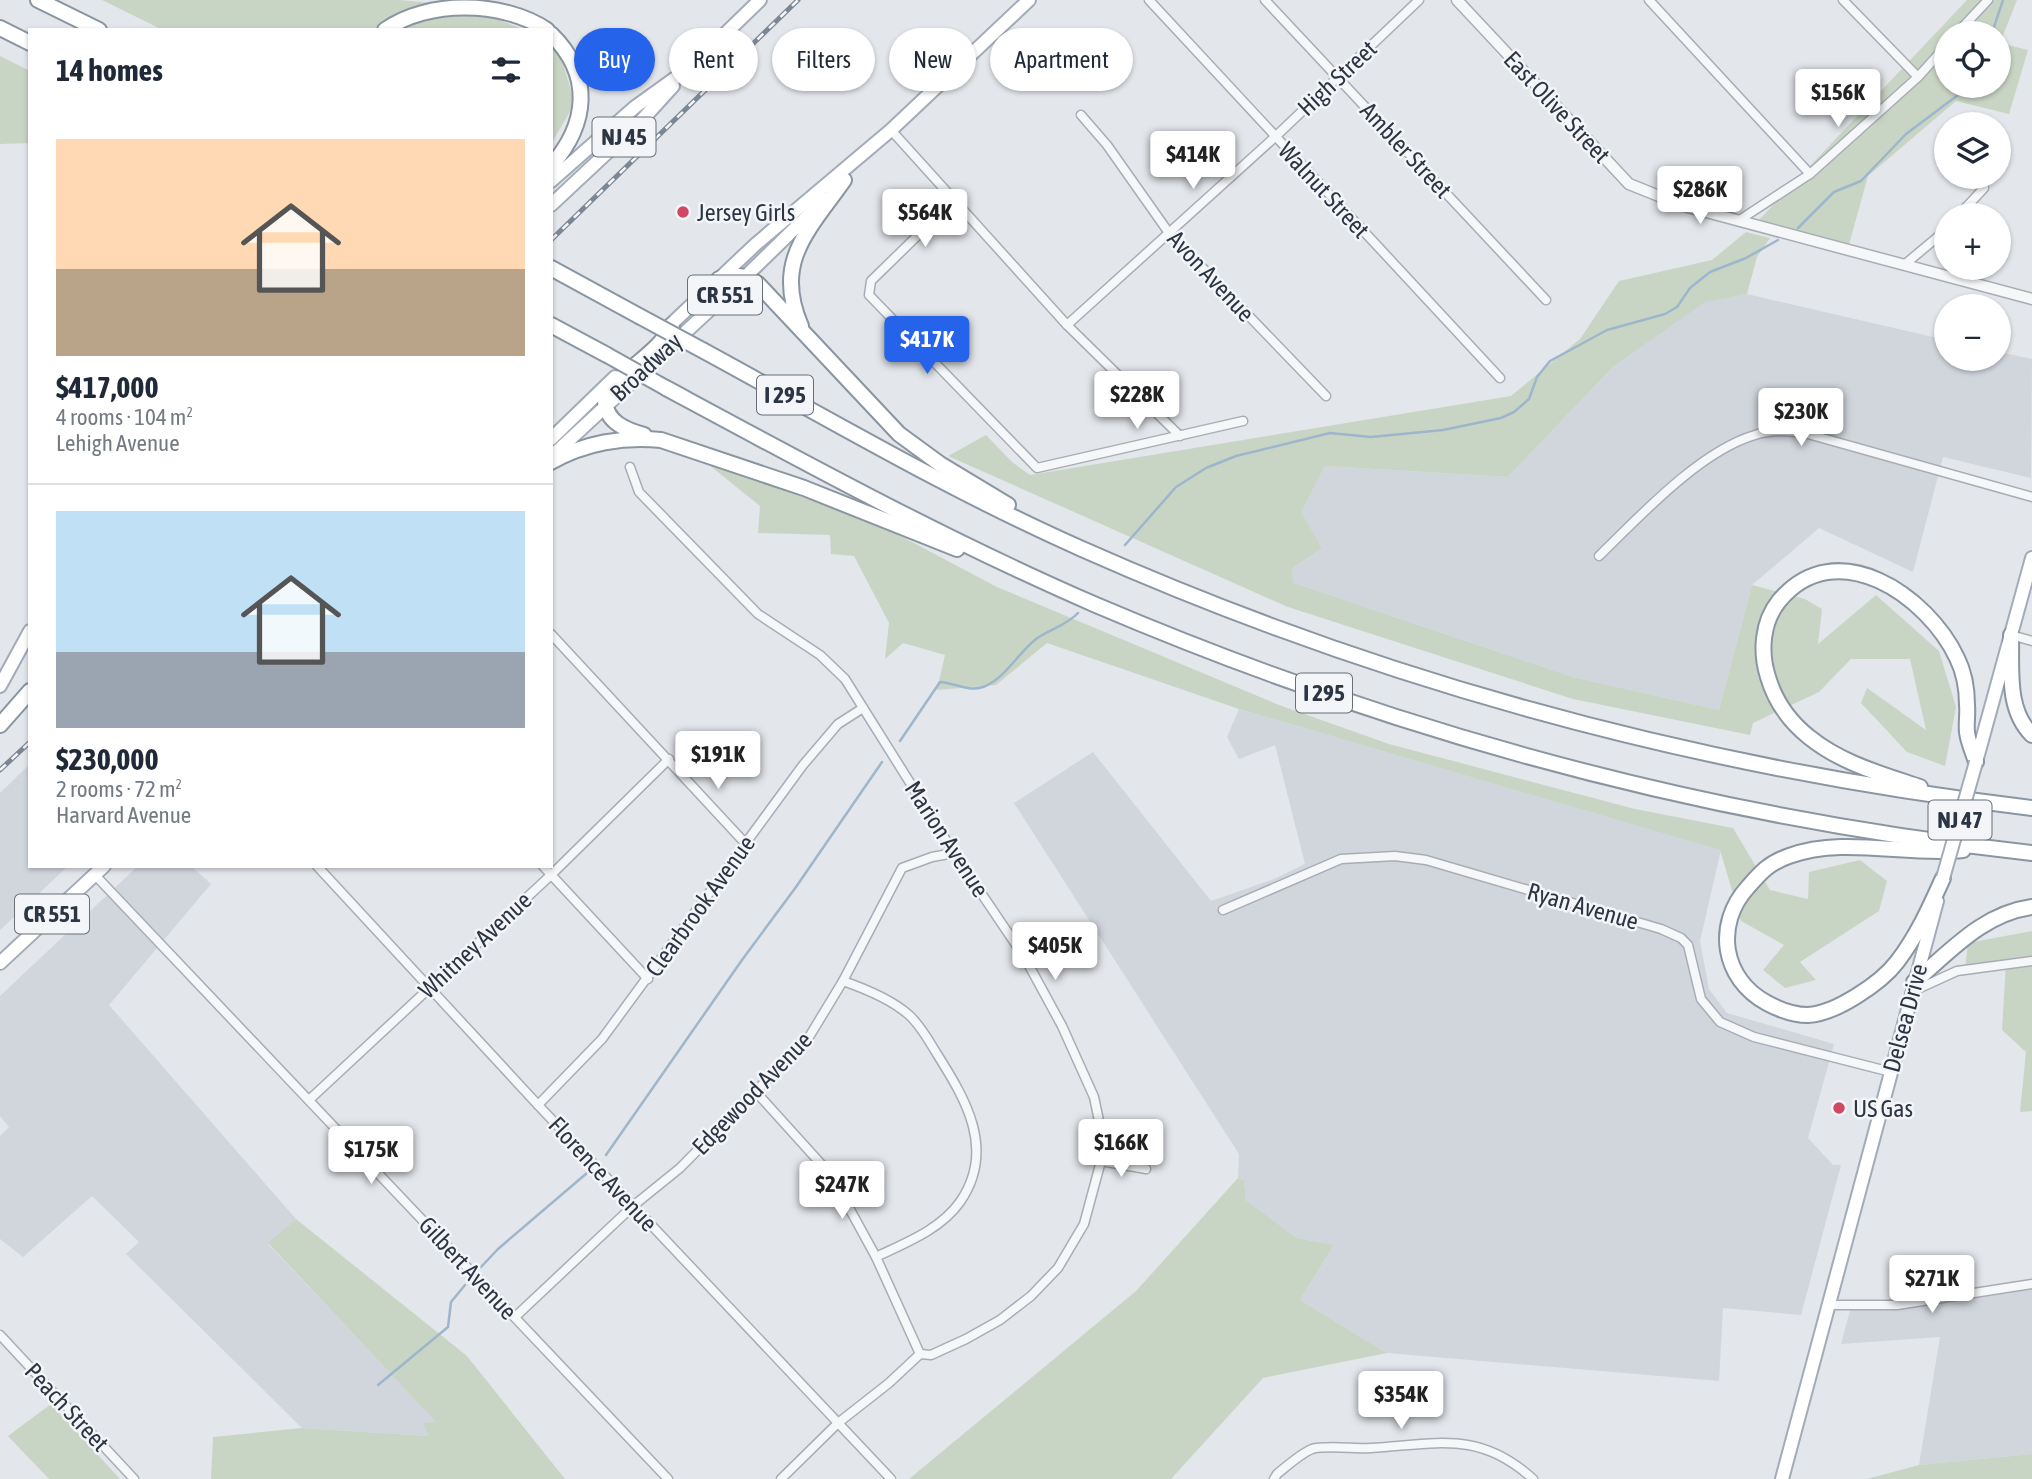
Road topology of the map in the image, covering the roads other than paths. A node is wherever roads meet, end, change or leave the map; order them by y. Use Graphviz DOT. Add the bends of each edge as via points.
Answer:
graph roads {
  1 [pos="38,0"];
  2 [pos="50,0"];
  3 [pos="760,0"];
  4 [pos="1029,0"];
  5 [pos="1149,0"];
  6 [pos="1265,0"];
  7 [pos="1419,0"];
  8 [pos="1457,0"];
  9 [pos="1649,0"];
  10 [pos="1843,0"];
  11 [pos="1988,0"];
  12 [pos="1969,21"];
  13 [pos="95,28"];
  14 [pos="101,28"];
  15 [pos="387,28"];
  16 [pos="544,28"];
  17 [pos="731,28"];
  18 [pos="2,30"];
  19 [pos="553,37"];
  20 [pos="28,42"];
  21 [pos="1934,59"];
  22 [pos="1338,77"];
  23 [pos="1917,77"];
  24 [pos="669,83"];
  25 [pos="669,91"];
  26 [pos="1080,114"];
  27 [pos="891,130"];
  28 [pos="1275,137"];
  29 [pos="553,164"];
  30 [pos="1810,174"];
  31 [pos="553,179"];
  32 [pos="844,180"];
  33 [pos="1983,189"];
  34 [pos="954,200"];
  35 [pos="553,203"];
  36 [pos="1970,203"];
  37 [pos="1738,220"];
  38 [pos="1169,233"];
  39 [pos="1934,240"];
  40 [pos="1904,265"];
  41 [pos="553,269"];
  42 [pos="746,276"];
  43 [pos="719,279"];
  44 [pos="2032,299"];
  45 [pos="1546,300"];
  46 [pos="672,325"];
  47 [pos="1067,325"];
  48 [pos="553,326"];
  49 [pos="809,340"];
  50 [pos="1500,378"];
  51 [pos="1326,396"];
  52 [pos="605,407"];
  53 [pos="1242,422"];
  54 [pos="1180,436"];
  55 [pos="553,437"];
  56 [pos="661,440"];
  57 [pos="553,457"];
  58 [pos="553,458"];
  59 [pos="630,467"];
  60 [pos="2032,497"];
  61 [pos="1081,548"];
  62 [pos="1599,556"];
  63 [pos="2032,558"];
  64 [pos="1093,603"];
  65 [pos="28,635"];
  66 [pos="2011,635"];
  67 [pos="553,636"];
  68 [pos="2032,641"];
  69 [pos="0,686"];
  70 [pos="28,693"];
  71 [pos="28,703"];
  72 [pos="863,708"];
  73 [pos="0,726"];
  74 [pos="2032,735"];
  75 [pos="669,759"];
  76 [pos="1976,762"];
  77 [pos="1958,799"];
  78 [pos="2032,808"];
  79 [pos="745,843"];
  80 [pos="1987,848"];
  81 [pos="954,853"];
  82 [pos="2032,853"];
  83 [pos="319,868"];
  84 [pos="546,868"];
  85 [pos="99,870"];
  86 [pos="551,875"];
  87 [pos="1943,878"];
  88 [pos="2032,907"];
  89 [pos="1223,910"];
  90 [pos="2032,961"];
  91 [pos="0,962"];
  92 [pos="648,979"];
  93 [pos="843,981"];
  94 [pos="429,986"];
  95 [pos="1913,987"];
  96 [pos="1891,1072"];
  97 [pos="756,1092"];
  98 [pos="309,1100"];
  99 [pos="538,1105"];
  100 [pos="1101,1161"];
  101 [pos="1146,1168"];
  102 [pos="633,1206"];
  103 [pos="876,1257"];
  104 [pos="2032,1284"];
  105 [pos="1828,1305"];
  106 [pos="515,1317"];
  107 [pos="0,1335"];
  108 [pos="920,1354"];
  109 [pos="838,1423"];
  110 [pos="134,1479"];
  111 [pos="668,1479"];
  112 [pos="782,1479"];
  113 [pos="891,1479"];
  114 [pos="1274,1479"];
  115 [pos="1534,1479"];
  116 [pos="1782,1479"];
  1 -- 13 [label="highway"];
  2 -- 14 [label="highway"];
  3 -- 17 [label="main road, NJ 45"];
  4 -- 27 [label="main road, Broadway / CR 551"];
  5 -- 28 [label="street, Walnut Street"];
  6 -- 22 [label="street, Ambler Street"];
  7 -- 22 [label="street, High Street"];
  8 -- 37 [label="street, East Olive Street" via="1629,184 1660,198"];
  9 -- 30 [label="street"];
  10 -- 23 [label="street"];
  11 -- 12 [label="street"];
  15 -- 16 [label="highway" via="408,13 456,3 499,6"];
  18 -- 20 [label="highway"];
  19 -- 29 [label="highway" via="574,64 580,82 576,128"];
  21 -- 23 [label="street"];
  22 -- 28 [label="street, High Street"];
  22 -- 45 [label="street, Ambler Street"];
  23 -- 30 [label="street"];
  24 -- 31 [label="main road, NJ 45"];
  25 -- 35 [label="main road, NJ 45"];
  26 -- 38 [label="street, Avon Avenue"];
  27 -- 32 [label="main road, Broadway / CR 551"];
  27 -- 34 [label="street"];
  27 -- 43 [label="main road, Broadway / CR 551"];
  28 -- 38 [label="street, High Street"];
  28 -- 50 [label="street, Walnut Street"];
  30 -- 37 [label="street"];
  32 -- 42 [label="main road, Broadway / CR 551"];
  32 -- 49 [label="highway" via="799,246 791,268 793,303"];
  33 -- 36 [label="street"];
  34 -- 47 [label="street"];
  34 -- 54 [label="street" via="875,276 869,295 1037,468"];
  37 -- 40 [label="street, East Olive Street"];
  38 -- 47 [label="street, High Street"];
  38 -- 51 [label="street, Avon Avenue"];
  39 -- 40 [label="street"];
  40 -- 44 [label="street, East Olive Street"];
  41 -- 61 [label="highway, I 295, bridge" via="877,448"];
  42 -- 43 [label="highway"];
  42 -- 49 [label="highway"];
  42 -- 52 [label="main road, Broadway / CR 551"];
  43 -- 46 [label="main road, Broadway / CR 551"];
  46 -- 52 [label="highway" via="667,337 613,387"];
  46 -- 55 [label="main road, Broadway / CR 551"];
  47 -- 54 [label="street"];
  48 -- 64 [label="highway, I 295, bridge" via="910,517"];
  49 -- 61 [label="highway" via="912,444"];
  52 -- 56 [label="highway" via="627,430"];
  52 -- 57 [label="main road, Broadway / CR 551"];
  53 -- 54 [label="street"];
  56 -- 58 [label="highway" via="614,440"];
  56 -- 64 [label="highway" via="804,488"];
  59 -- 72 [label="street, Marion Avenue" via="639,492 758,614 820,655 845,679"];
  60 -- 62 [label="street" via="1808,434 1757,434 1711,455"];
  61 -- 77 [label="highway, I 295" via="1286,632 1481,696 1750,764"];
  63 -- 66 [label="main road, Delsea Drive / NJ 47"];
  64 -- 80 [label="highway, I 295" via="1319,691 1507,750 1748,808"];
  65 -- 69 [label="main road"];
  66 -- 68 [label="street"];
  66 -- 74 [label="highway" via="2013,696 2018,716"];
  66 -- 76 [label="main road, Delsea Drive / NJ 47"];
  67 -- 75 [label="street"];
  70 -- 73 [label="highway"];
  71 -- 73 [label="main road"];
  72 -- 79 [label="street, Clearbrook Avenue" via="838,724"];
  72 -- 81 [label="street, Marion Avenue"];
  75 -- 79 [label="street"];
  75 -- 86 [label="street, Whitney Avenue"];
  76 -- 77 [label="highway" via="1967,731 1958,659 1935,622 1913,601 1878,580 1838,572 1806,579 1777,604 1766,627 1764,659 1775,695 1794,724 1818,744 1857,765"];
  76 -- 87 [label="main road, Delsea Drive / NJ 47, bridge"];
  77 -- 78 [label="highway, I 295"];
  79 -- 92 [label="street, Clearbrook Avenue"];
  80 -- 82 [label="highway, I 295"];
  80 -- 87 [label="highway" via="1938,853 1814,848 1788,856 1765,867 1738,898 1728,925 1732,966 1754,996 1793,1014 1809,1015 1845,1002 1896,964 1917,934"];
  81 -- 93 [label="street, Edgewood Avenue" via="902,868"];
  81 -- 100 [label="street, Marion Avenue" via="1025,958 1068,1038 1094,1097 1102,1135"];
  83 -- 94 [label="street, Florence Avenue"];
  84 -- 86 [label="street"];
  85 -- 91 [label="main road, CR 551"];
  85 -- 98 [label="street, Gilbert Avenue" via="193,981"];
  86 -- 92 [label="street"];
  86 -- 94 [label="street, Whitney Avenue"];
  87 -- 95 [label="main road, Delsea Drive / NJ 47"];
  88 -- 95 [label="highway" via="1999,915 1977,927"];
  89 -- 96 [label="street, Ryan Avenue" via="1341,859 1395,856 1426,860 1681,938 1688,945 1701,999 1720,1022 1754,1037"];
  90 -- 95 [label="street" via="1957,971"];
  92 -- 99 [label="street, Clearbrook Avenue" via="602,1038"];
  93 -- 97 [label="street, Edgewood Avenue" via="809,1037"];
  93 -- 103 [label="street" via="909,1015 952,1078 975,1125 971,1176 961,1200 933,1227"];
  94 -- 98 [label="street, Whitney Avenue"];
  94 -- 99 [label="street, Florence Avenue"];
  95 -- 96 [label="main road, Delsea Drive / NJ 47"];
  96 -- 105 [label="main road, Delsea Drive / NJ 47"];
  97 -- 102 [label="street, Edgewood Avenue" via="680,1168"];
  97 -- 103 [label="street" via="831,1175"];
  98 -- 106 [label="street, Gilbert Avenue"];
  99 -- 102 [label="street, Florence Avenue"];
  100 -- 101 [label="street"];
  100 -- 108 [label="street, Marion Avenue" via="1084,1224 1050,1279 1000,1320 931,1355"];
  102 -- 106 [label="street, Edgewood Avenue"];
  102 -- 109 [label="street, Florence Avenue"];
  103 -- 108 [label="street"];
  104 -- 105 [label="street" via="1897,1305"];
  105 -- 116 [label="main road, Delsea Drive / NJ 47"];
  106 -- 111 [label="street, Gilbert Avenue"];
  107 -- 110 [label="street, Peach Street"];
  108 -- 109 [label="street, Marion Avenue"];
  109 -- 112 [label="street, Marion Avenue"];
  109 -- 113 [label="street, Florence Avenue"];
  114 -- 115 [label="street" via="1313,1449 1433,1442 1476,1445 1519,1466"];
}
